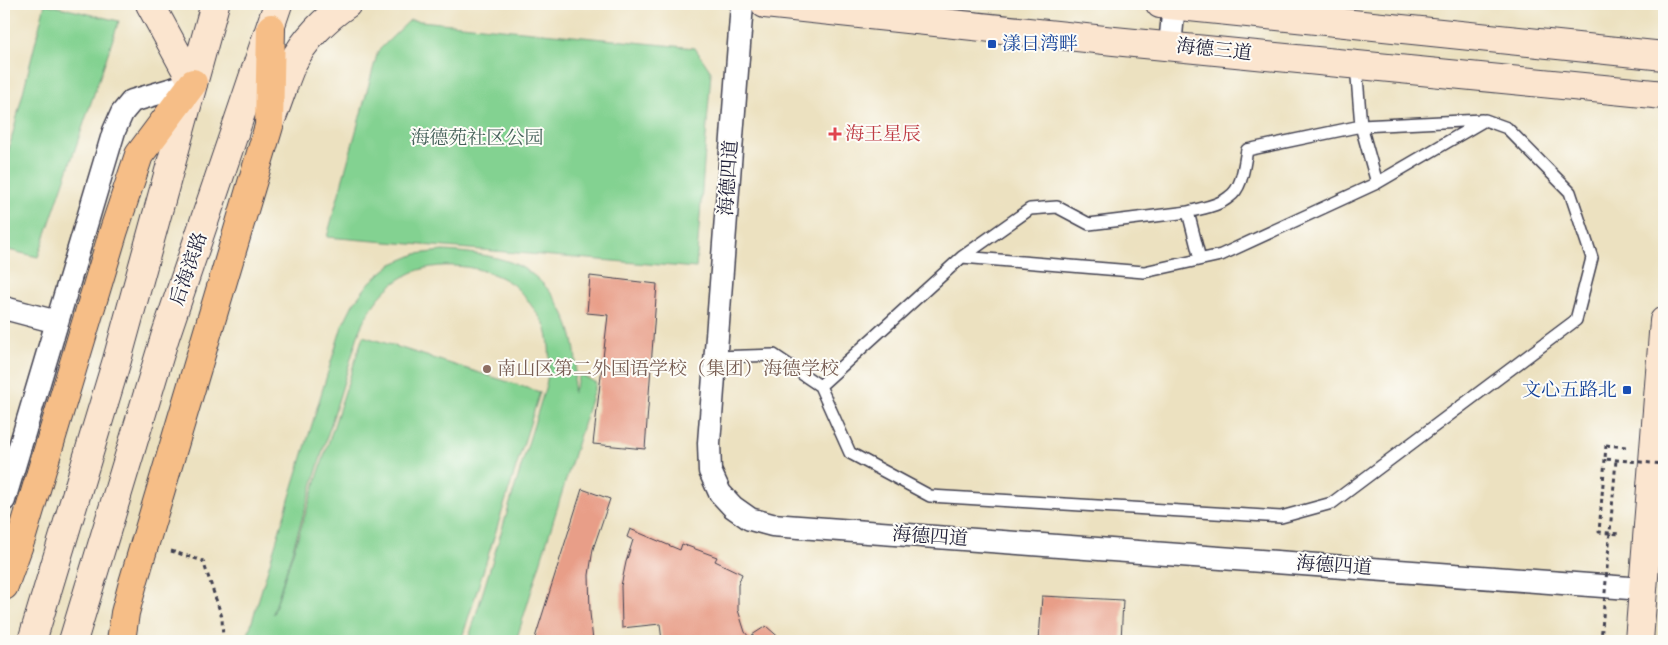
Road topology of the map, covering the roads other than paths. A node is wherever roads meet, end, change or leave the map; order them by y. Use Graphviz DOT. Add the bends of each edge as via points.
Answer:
graph roads {
  1 [pos="150,4"];
  2 [pos="215,4"];
  3 [pos="347,4"];
  4 [pos="742,4"];
  5 [pos="765,4"];
  6 [pos="1169,4"];
  7 [pos="274,16"];
  8 [pos="1170,46"];
  9 [pos="1664,56"];
  10 [pos="1356,65"];
  11 [pos="193,83"];
  12 [pos="1664,95"];
  13 [pos="1485,120"];
  14 [pos="269,126"];
  15 [pos="1361,126"];
  16 [pos="1377,183"];
  17 [pos="1188,212"];
  18 [pos="962,257"];
  19 [pos="1200,259"];
  20 [pos="4,308"];
  21 [pos="1664,321"];
  22 [pos="57,322"];
  23 [pos="715,357"];
  24 [pos="820,386"];
  25 [pos="4,500"];
  26 [pos="4,586"];
  27 [pos="1643,589"];
  28 [pos="32,641"];
  29 [pos="73,641"];
  30 [pos="121,641"];
  31 [pos="1639,641"];
  1 -- 11 [label="main road"];
  2 -- 11 [label="main road"];
  3 -- 14 [label="main road" via="310,37 293,62"];
  4 -- 23 [label="street, 海德四道"];
  5 -- 8 [label="main road, 海德三道"];
  6 -- 8 [label="street"];
  6 -- 9 [label="main road"];
  7 -- 14 [label="main road"];
  7 -- 29 [label="main road, 后海滨路" via="165,337"];
  8 -- 10 [label="main road, 海德三道"];
  10 -- 12 [label="main road, 海德三道"];
  10 -- 15 [label="lane"];
  11 -- 22 [label="street" via="132,101 122,113"];
  11 -- 26 [label="main road" via="139,155"];
  11 -- 28 [label="main road" via="117,360"];
  13 -- 15 [label="lane"];
  13 -- 16 [label="lane"];
  13 -- 24 [label="lane" via="1507,128 1570,192 1592,258 1576,320 1332,503 1281,518 930,496 850,453"];
  14 -- 30 [label="main road" via="133,582"];
  15 -- 16 [label="lane"];
  15 -- 17 [label="lane" via="1247,150 1240,182 1231,197"];
  16 -- 19 [label="lane" via="1221,255"];
  17 -- 18 [label="lane" via="1090,224 1057,207 1030,209"];
  17 -- 19 [label="lane"];
  18 -- 19 [label="lane" via="1144,272"];
  18 -- 24 [label="lane"];
  20 -- 22 [label="street"];
  21 -- 27 [label="main road"];
  22 -- 25 [label="street"];
  23 -- 24 [label="lane" via="774,354"];
  23 -- 27 [label="street, 海德四道" via="710,471 720,493 732,507 750,519 772,525"];
  27 -- 31 [label="main road"];
}
